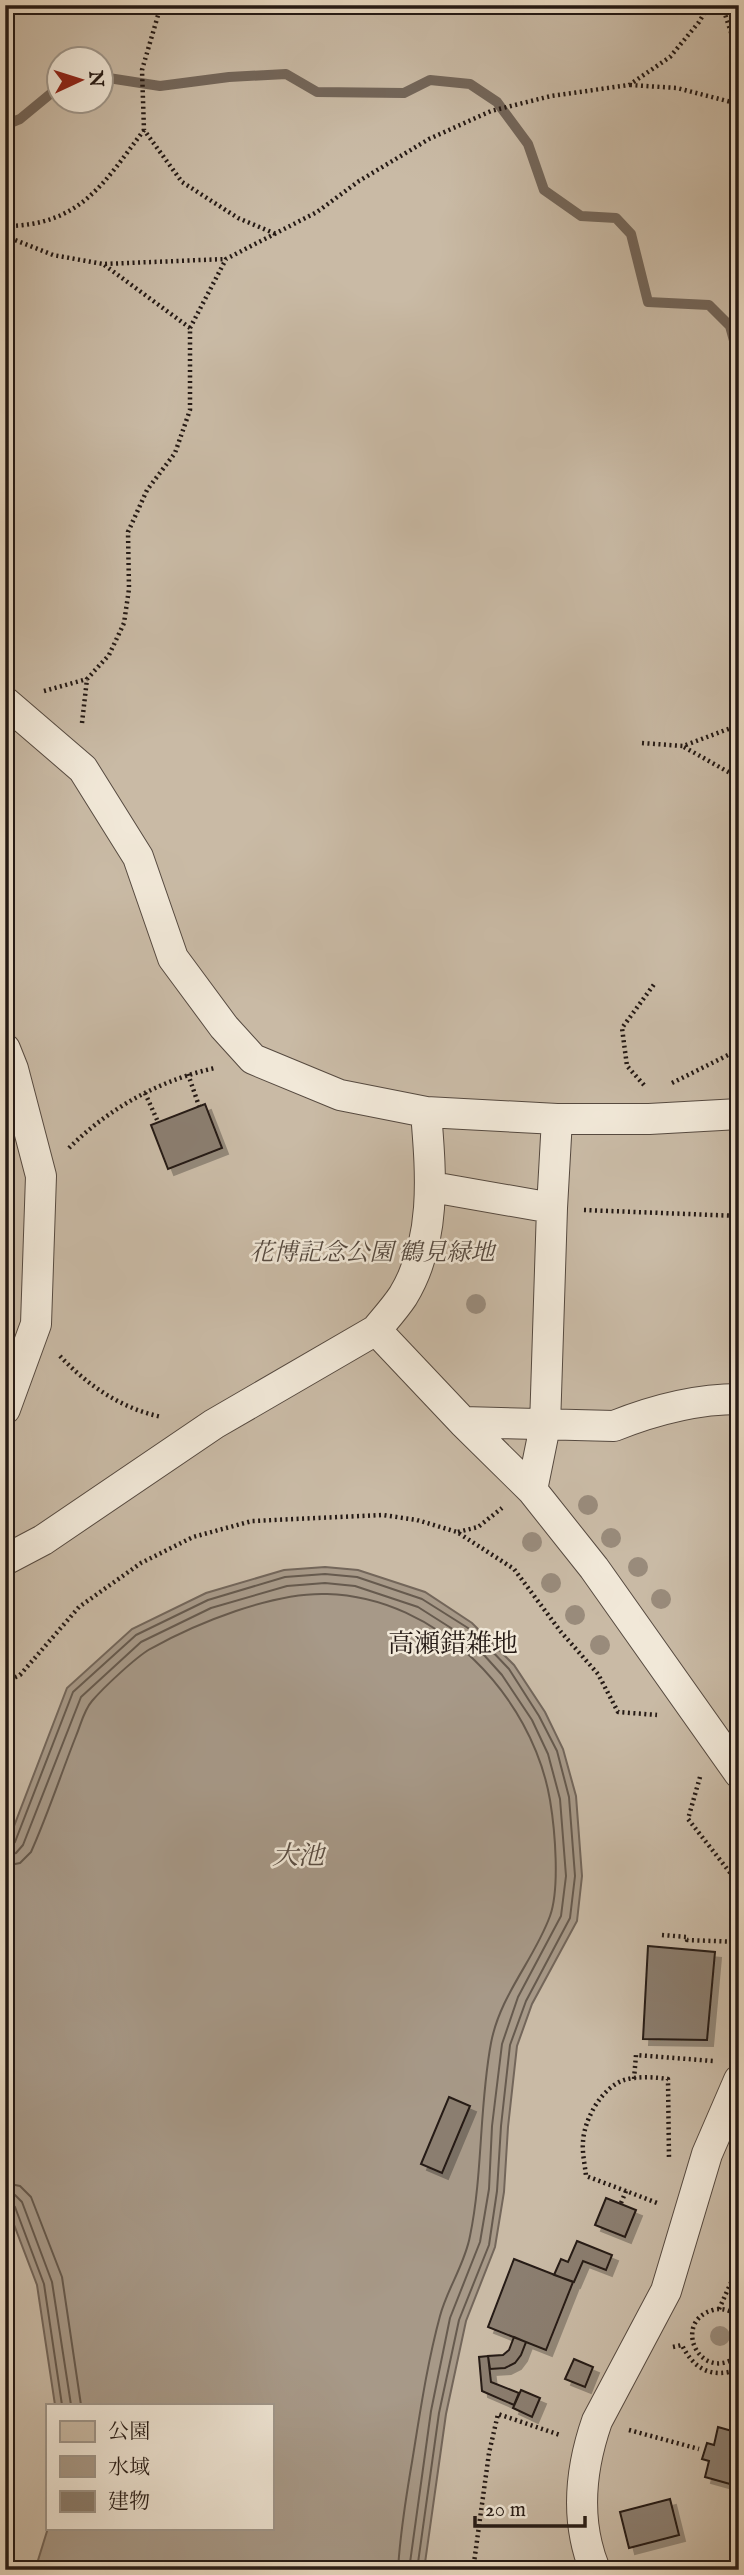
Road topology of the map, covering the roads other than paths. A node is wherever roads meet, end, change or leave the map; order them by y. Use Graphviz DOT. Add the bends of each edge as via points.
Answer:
graph roads {
  1 [pos="5,702"];
  2 [pos="5,1049"];
  3 [pos="426,1112"];
  4 [pos="739,1114"];
  5 [pos="557,1119"];
  6 [pos="432,1187"];
  7 [pos="552,1208"];
  8 [pos="376,1330"];
  9 [pos="739,1399"];
  10 [pos="5,1409"];
  11 [pos="463,1422"];
  12 [pos="545,1426"];
  13 [pos="532,1490"];
  14 [pos="5,1560"];
  15 [pos="739,1773"];
  16 [pos="739,2080"];
  17 [pos="595,2570"];
  1 -- 3 [label="street" via="83,769 138,857 173,958 254,1059 340,1095"];
  2 -- 10 [label="street" via="41,1176 36,1324"];
  3 -- 5 [label="street"];
  3 -- 6 [label="street"];
  4 -- 5 [label="street"];
  5 -- 7 [label="street"];
  6 -- 7 [label="street"];
  6 -- 8 [label="street" via="423,1252 403,1295"];
  7 -- 12 [label="street"];
  8 -- 11 [label="street"];
  8 -- 14 [label="street" via="215,1424"];
  9 -- 12 [label="street" via="685,1404 614,1426"];
  11 -- 12 [label="street"];
  11 -- 13 [label="street"];
  12 -- 13 [label="street"];
  13 -- 15 [label="street" via="594,1568"];
  16 -- 17 [label="street" via="707,2154 666,2291 597,2421 582,2473 582,2519"];
}
